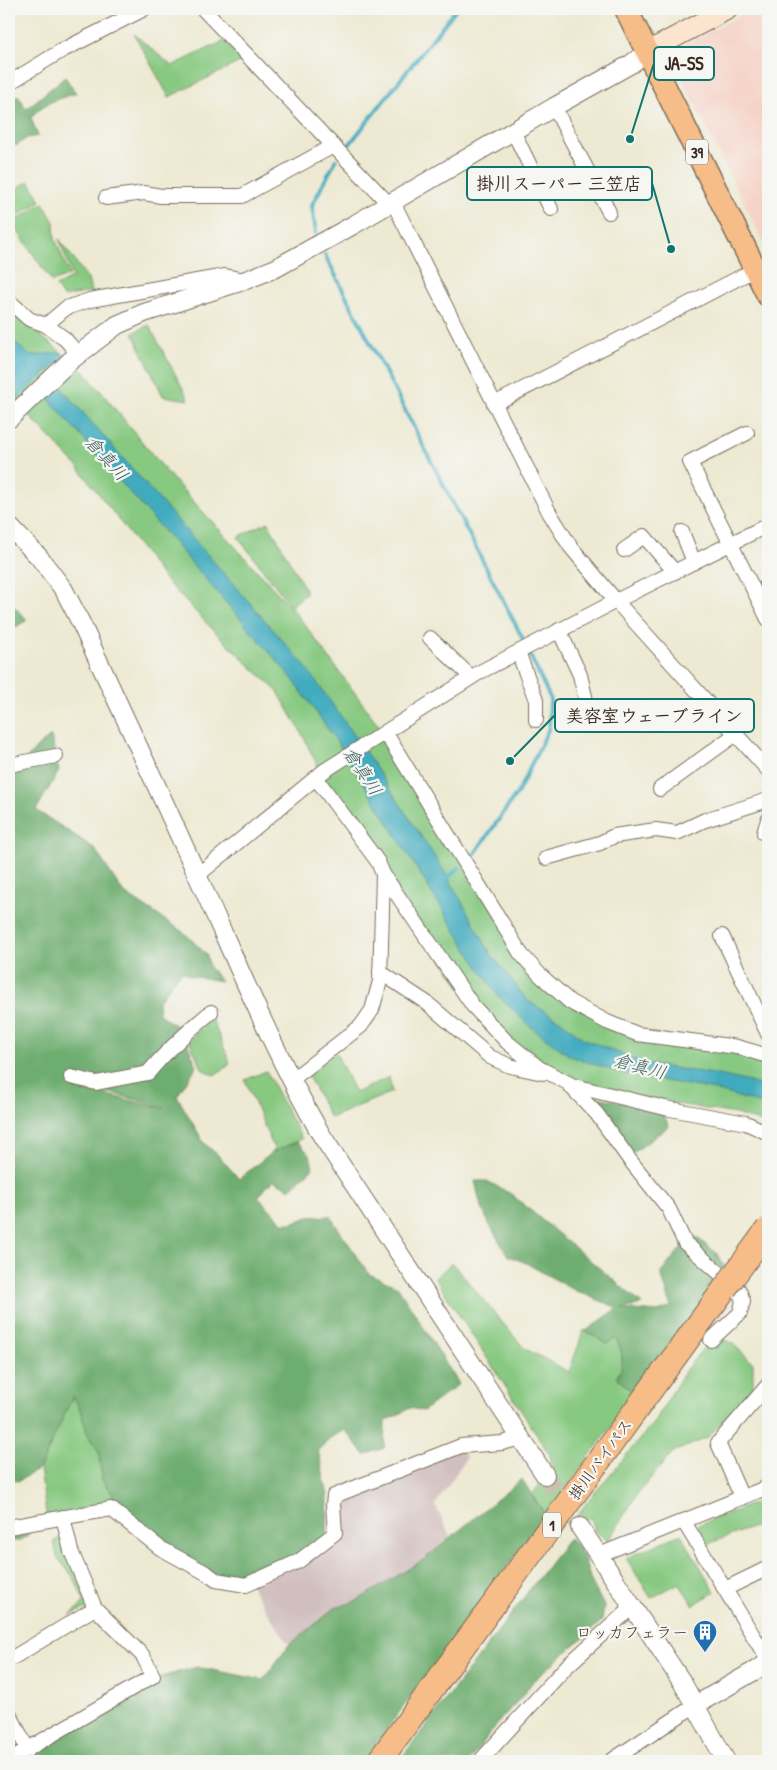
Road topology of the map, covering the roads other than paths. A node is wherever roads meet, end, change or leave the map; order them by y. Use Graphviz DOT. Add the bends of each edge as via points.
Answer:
graph roads {
  1 [pos="144,9"];
  2 [pos="203,9"];
  3 [pos="626,9"];
  4 [pos="728,9"];
  5 [pos="647,52"];
  6 [pos="9,83"];
  7 [pos="554,107"];
  8 [pos="513,131"];
  9 [pos="333,146"];
  10 [pos="106,198"];
  11 [pos="391,203"];
  12 [pos="551,209"];
  13 [pos="609,212"];
  14 [pos="762,266"];
  15 [pos="246,280"];
  16 [pos="768,295"];
  17 [pos="9,301"];
  18 [pos="46,325"];
  19 [pos="75,358"];
  20 [pos="494,404"];
  21 [pos="13,412"];
  22 [pos="747,433"];
  23 [pos="768,525"];
  24 [pos="9,526"];
  25 [pos="682,532"];
  26 [pos="731,544"];
  27 [pos="624,550"];
  28 [pos="694,562"];
  29 [pos="676,572"];
  30 [pos="616,601"];
  31 [pos="768,619"];
  32 [pos="559,630"];
  33 [pos="430,638"];
  34 [pos="518,652"];
  35 [pos="471,677"];
  36 [pos="586,705"];
  37 [pos="536,720"];
  38 [pos="383,733"];
  39 [pos="736,734"];
  40 [pos="56,756"];
  41 [pos="9,765"];
  42 [pos="768,770"];
  43 [pos="320,774"];
  44 [pos="660,790"];
  45 [pos="768,800"];
  46 [pos="546,858"];
  47 [pos="383,874"];
  48 [pos="198,875"];
  49 [pos="722,936"];
  50 [pos="380,972"];
  51 [pos="211,1012"];
  52 [pos="768,1034"];
  53 [pos="766,1052"];
  54 [pos="71,1076"];
  55 [pos="560,1079"];
  56 [pos="290,1080"];
  57 [pos="768,1133"];
  58 [pos="768,1229"];
  59 [pos="712,1340"];
  60 [pos="768,1385"];
  61 [pos="520,1438"];
  62 [pos="545,1475"];
  63 [pos="768,1487"];
  64 [pos="742,1498"];
  65 [pos="63,1517"];
  66 [pos="684,1522"];
  67 [pos="9,1527"];
  68 [pos="580,1527"];
  69 [pos="599,1555"];
  70 [pos="768,1568"];
  71 [pos="725,1589"];
  72 [pos="633,1606"];
  73 [pos="95,1608"];
  74 [pos="9,1660"];
  75 [pos="768,1661"];
  76 [pos="694,1706"];
  77 [pos="9,1713"];
  78 [pos="28,1750"];
  79 [pos="9,1760"];
  80 [pos="379,1761"];
  81 [pos="480,1761"];
  82 [pos="611,1761"];
  83 [pos="726,1761"];
  1 -- 6 [label="street" via="61,51"];
  2 -- 9 [label="street"];
  3 -- 5 [label="main road, 39"];
  4 -- 5 [label="main road"];
  5 -- 7 [label="street"];
  5 -- 14 [label="main road, 39"];
  7 -- 8 [label="street"];
  7 -- 13 [label="street"];
  8 -- 11 [label="street"];
  8 -- 12 [label="street"];
  9 -- 10 [label="street" via="242,196 144,193"];
  9 -- 11 [label="street"];
  11 -- 15 [label="street" via="276,268"];
  11 -- 20 [label="street"];
  14 -- 16 [label="main road, 39"];
  14 -- 20 [label="street"];
  15 -- 18 [label="street" via="225,276 90,300 66,308"];
  15 -- 19 [label="street" via="117,325"];
  17 -- 18 [label="street" via="29,319"];
  18 -- 19 [label="street" via="64,339"];
  19 -- 21 [label="street"];
  20 -- 30 [label="street" via="570,546"];
  22 -- 26 [label="street" via="690,462"];
  23 -- 26 [label="street"];
  24 -- 48 [label="street" via="39,557 64,590"];
  25 -- 28 [label="street"];
  26 -- 28 [label="street"];
  26 -- 31 [label="street"];
  27 -- 29 [label="street" via="644,536"];
  28 -- 29 [label="street"];
  29 -- 30 [label="street"];
  30 -- 32 [label="street"];
  30 -- 39 [label="street"];
  32 -- 34 [label="street"];
  32 -- 36 [label="street" via="580,675"];
  33 -- 35 [label="street"];
  34 -- 35 [label="street"];
  34 -- 37 [label="street" via="536,700"];
  35 -- 38 [label="street"];
  38 -- 43 [label="street"];
  38 -- 53 [label="street" via="521,954 570,1002 637,1034"];
  39 -- 42 [label="street"];
  39 -- 44 [label="street"];
  40 -- 41 [label="street"];
  43 -- 47 [label="street"];
  43 -- 48 [label="street"];
  45 -- 46 [label="street" via="676,833 656,830 614,836"];
  47 -- 50 [label="street"];
  47 -- 55 [label="street" via="472,1006 507,1042 539,1068"];
  48 -- 56 [label="street"];
  49 -- 52 [label="street"];
  50 -- 55 [label="street" via="427,1003 490,1057 510,1066"];
  50 -- 56 [label="street" via="372,1010 361,1026"];
  51 -- 54 [label="street" via="168,1049 148,1073 96,1083"];
  55 -- 57 [label="street" via="574,1086 664,1108 746,1123"];
  55 -- 59 [label="street" via="597,1114 669,1210 685,1242 739,1290 743,1301 740,1313"];
  56 -- 61 [label="street" via="322,1136"];
  58 -- 80 [label="highway, 掛川バイパス / 1, bridge"];
  60 -- 64 [label="street" via="718,1443"];
  61 -- 62 [label="street"];
  61 -- 65 [label="street" via="502,1443 461,1446 334,1496 335,1533 299,1561 246,1585 216,1580 160,1548 111,1509"];
  63 -- 64 [label="street"];
  64 -- 66 [label="street"];
  65 -- 67 [label="street"];
  65 -- 73 [label="street" via="71,1551"];
  66 -- 69 [label="street"];
  66 -- 71 [label="street"];
  68 -- 69 [label="street"];
  69 -- 72 [label="street"];
  70 -- 71 [label="street"];
  71 -- 75 [label="street"];
  72 -- 76 [label="street"];
  72 -- 81 [label="street" via="567,1666"];
  73 -- 74 [label="street"];
  73 -- 78 [label="street" via="143,1656 153,1676"];
  75 -- 76 [label="street"];
  76 -- 82 [label="street"];
  76 -- 83 [label="street"];
  77 -- 78 [label="street"];
  78 -- 79 [label="street"];
}
